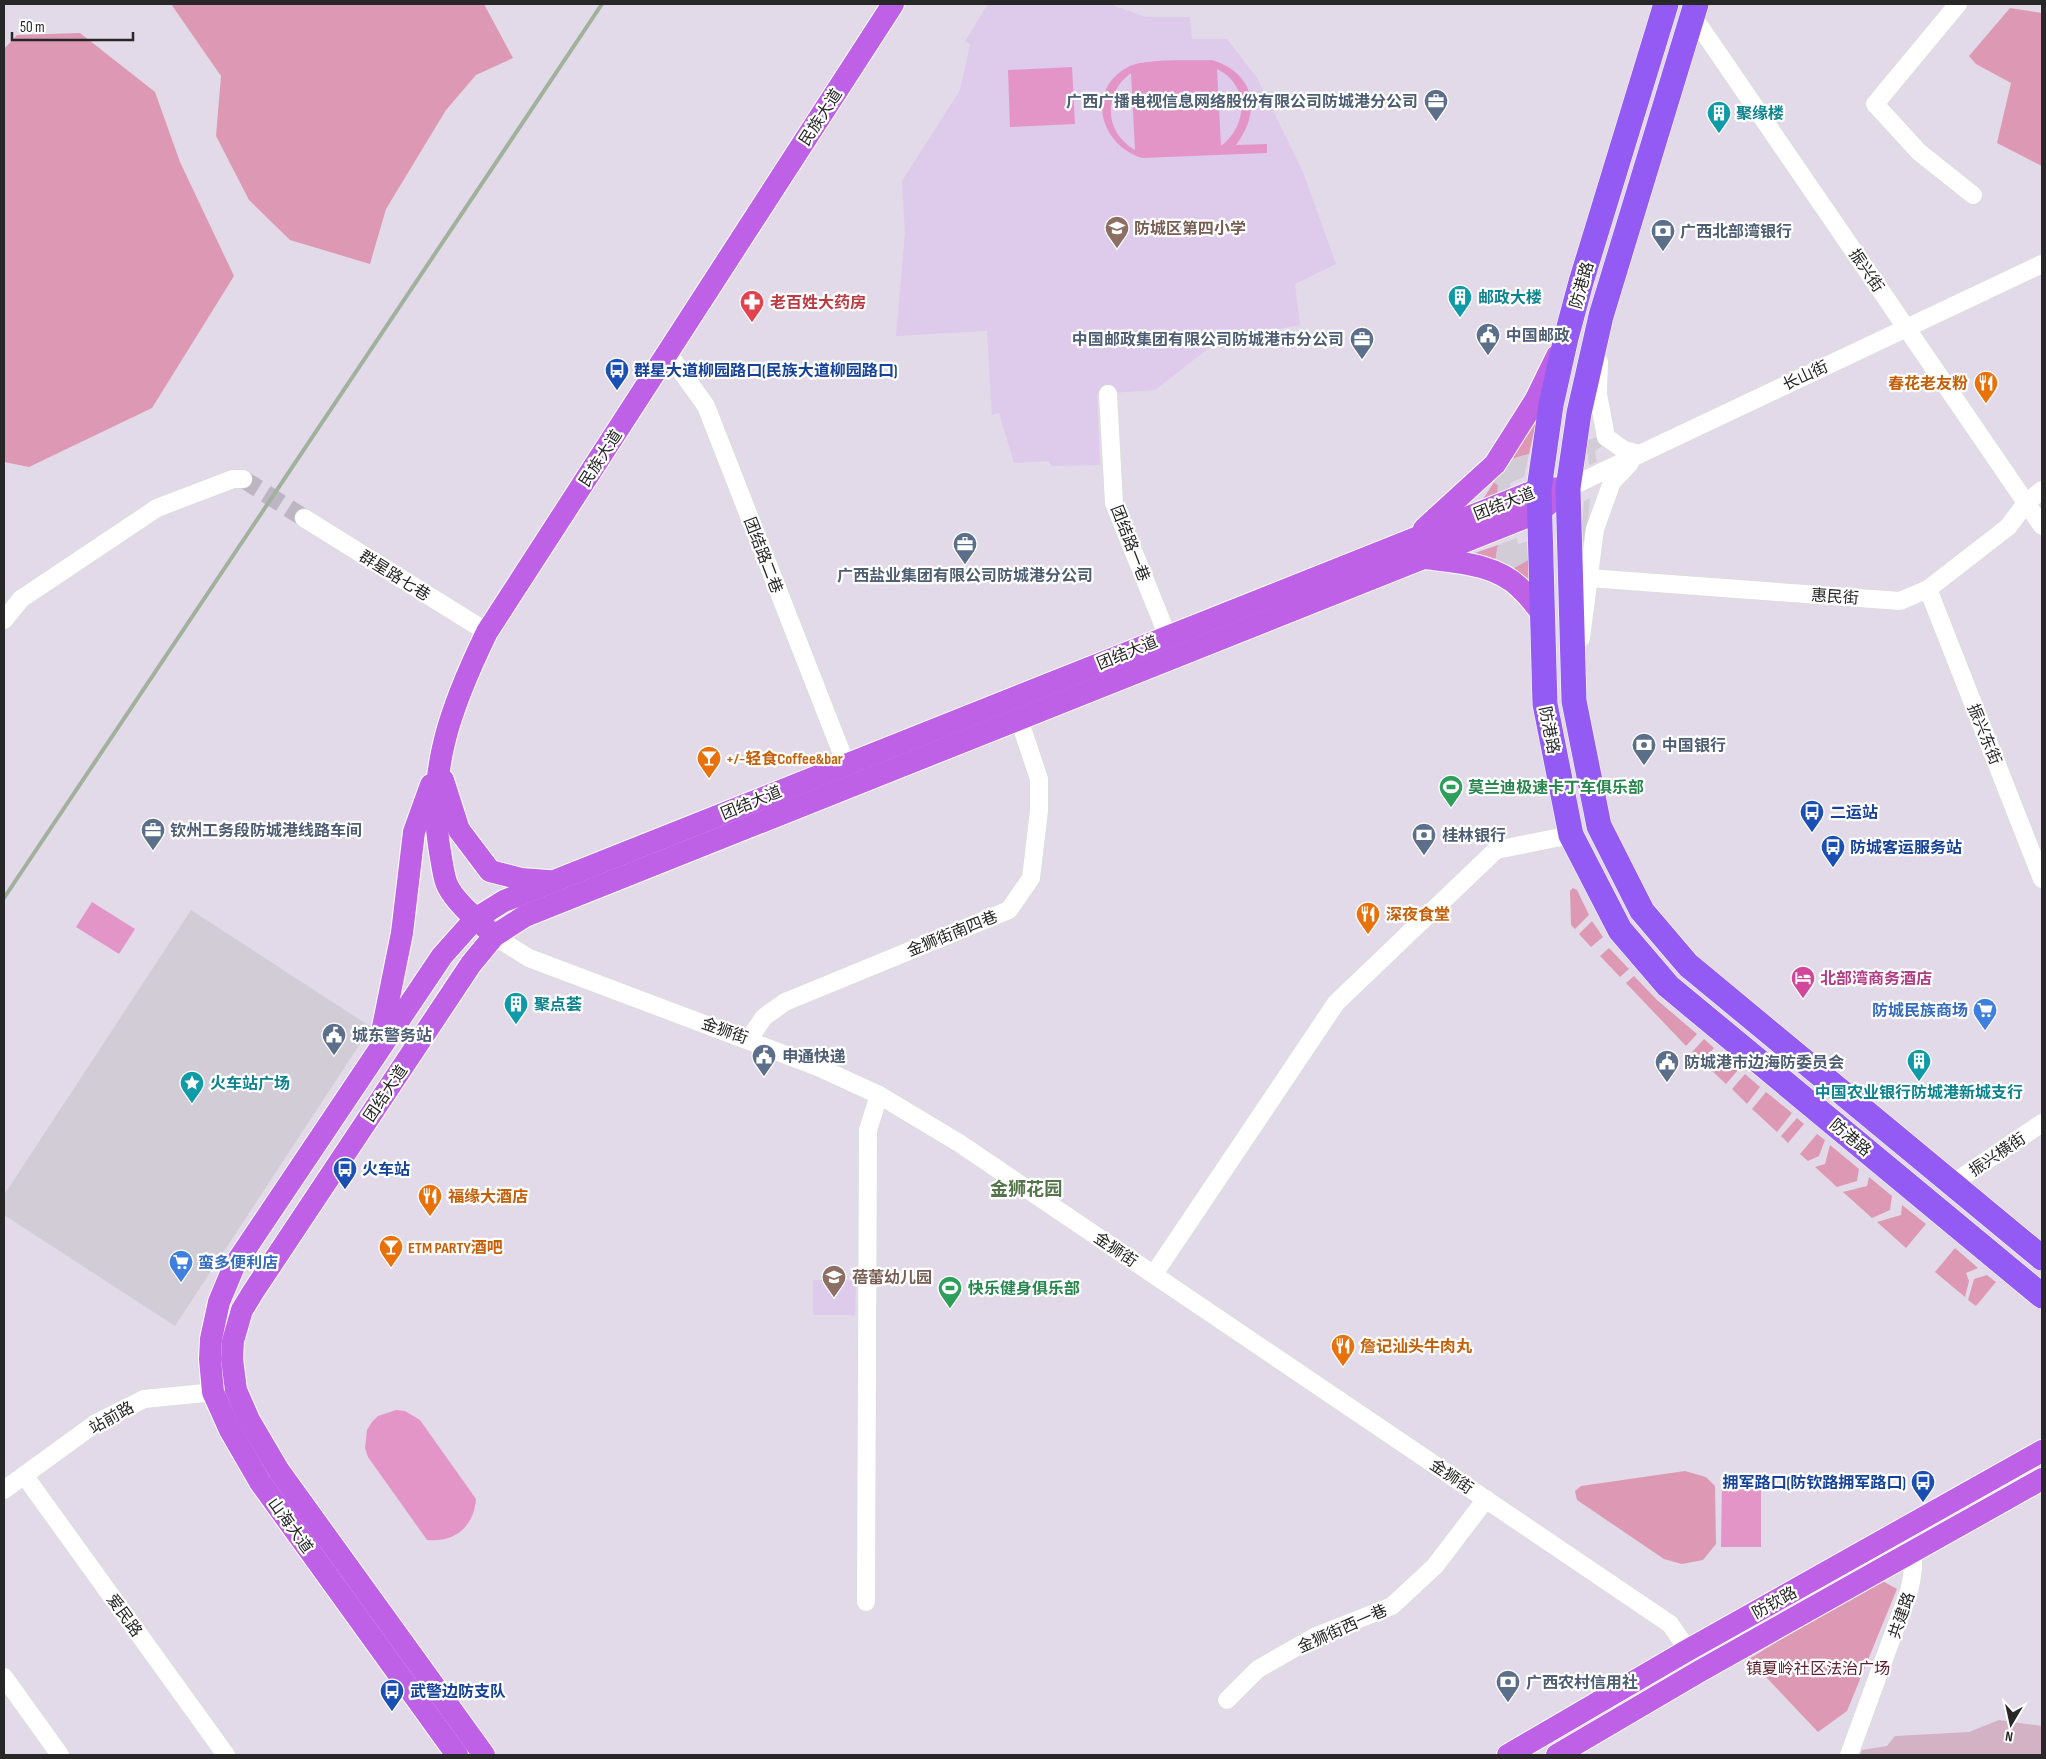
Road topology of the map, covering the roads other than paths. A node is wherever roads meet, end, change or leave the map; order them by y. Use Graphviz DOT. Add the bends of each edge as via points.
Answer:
graph roads {
  1 [pos="893,4"];
  2 [pos="1666,4"];
  3 [pos="1958,4"];
  4 [pos="1694,9"];
  5 [pos="1973,194"];
  6 [pos="2042,264"];
  7 [pos="1601,316"];
  8 [pos="1906,327"];
  9 [pos="1566,338"];
  10 [pos="668,353"];
  11 [pos="1108,394"];
  12 [pos="1640,454"];
  13 [pos="243,479"];
  14 [pos="1568,488"];
  15 [pos="2042,490"];
  16 [pos="1539,500"];
  17 [pos="2026,503"];
  18 [pos="304,518"];
  19 [pos="2042,526"];
  20 [pos="1420,548"];
  21 [pos="1589,578"];
  22 [pos="1928,589"];
  23 [pos="1542,613"];
  24 [pos="4,620"];
  25 [pos="487,632"];
  26 [pos="1172,646"];
  27 [pos="1574,701"];
  28 [pos="1019,719"];
  29 [pos="846,764"];
  30 [pos="438,765"];
  31 [pos="1571,835"];
  32 [pos="2042,879"];
  33 [pos="552,882"];
  34 [pos="475,919"];
  35 [pos="494,936"];
  36 [pos="749,1039"];
  37 [pos="378,1052"];
  38 [pos="879,1095"];
  39 [pos="2042,1123"];
  40 [pos="1952,1184"];
  41 [pos="2042,1258"];
  42 [pos="234,1266"];
  43 [pos="1154,1274"];
  44 [pos="259,1282"];
  45 [pos="2042,1296"];
  46 [pos="236,1390"];
  47 [pos="213,1392"];
  48 [pos="2042,1442"];
  49 [pos="2035,1455"];
  50 [pos="24,1475"];
  51 [pos="2042,1479"];
  52 [pos="4,1490"];
  53 [pos="1486,1499"];
  54 [pos="1900,1531"];
  55 [pos="1912,1552"];
  56 [pos="866,1602"];
  57 [pos="1688,1650"];
  58 [pos="4,1676"];
  59 [pos="1227,1700"];
  60 [pos="60,1755"];
  61 [pos="226,1755"];
  62 [pos="457,1755"];
  63 [pos="484,1755"];
  64 [pos="1508,1755"];
  65 [pos="1557,1755"];
  66 [pos="1849,1755"];
  1 -- 10 [label="main road, 民族大道"];
  2 -- 9 [label="highway, 防港路"];
  3 -- 5 [label="street" via="1874,104 1919,152"];
  4 -- 7 [label="highway, 防港路"];
  4 -- 8 [label="street, 振兴街"];
  6 -- 8 [label="street, 长山街"];
  7 -- 12 [label="street" via="1598,394 1606,437 1624,450"];
  7 -- 14 [label="highway, 防港路" via="1579,414"];
  8 -- 12 [label="street, 长山街"];
  8 -- 17 [label="street, 振兴街"];
  9 -- 16 [label="highway, 防港路" via="1551,405"];
  9 -- 20 [label="main road" via="1534,401 1495,464"];
  10 -- 25 [label="main road, 民族大道"];
  10 -- 29 [label="street, 团结路二巷" via="706,406"];
  11 -- 26 [label="street, 团结路一巷" via="1114,503"];
  12 -- 14 [label="street, 长山街"];
  12 -- 21 [label="street" via="1612,482 1595,529"];
  13 -- 24 [label="street" via="233,478 157,508 21,599"];
  14 -- 16 [label="main road, 团结大道"];
  14 -- 27 [label="highway, 防港路"];
  15 -- 17 [label="street, 惠民街"];
  16 -- 20 [label="main road, 团结大道"];
  16 -- 23 [label="highway, 防港路"];
  17 -- 19 [label="street, 振兴街"];
  17 -- 22 [label="street, 惠民街" via="2008,528"];
  18 -- 25 [label="street, 群星路七巷"];
  20 -- 23 [label="main road" via="1498,573 1520,587"];
  20 -- 26 [label="main road, 团结大道"];
  21 -- 22 [label="street, 惠民街" via="1900,601"];
  21 -- 27 [label="street"];
  22 -- 32 [label="street, 振兴东街"];
  23 -- 31 [label="highway, 防港路" via="1545,704"];
  25 -- 30 [label="main road, 民族大道" via="446,728"];
  26 -- 28 [label="main road, 团结大道"];
  26 -- 29 [label="main road, 团结大道"];
  27 -- 40 [label="highway, 防港路" via="1599,826 1642,911 1688,965"];
  28 -- 35 [label="main road, 团结大道" via="524,916"];
  28 -- 36 [label="street, 金狮街南四巷" via="1039,779 1039,811 1031,878 1009,910 785,1002 764,1017"];
  29 -- 33 [label="main road, 团结大道"];
  30 -- 33 [label="main road" via="459,830 490,871"];
  30 -- 34 [label="main road, 民族大道" via="436,829 446,882"];
  30 -- 37 [label="main road" via="414,832 402,933"];
  31 -- 43 [label="street" via="1496,850 1336,1003"];
  31 -- 45 [label="highway, 防港路" via="1620,930 1668,986"];
  33 -- 34 [label="main road, 团结大道" via="504,901"];
  34 -- 35 [label="main road, 民族大道"];
  34 -- 37 [label="main road, 团结大道" via="442,956"];
  35 -- 36 [label="street, 金狮街" via="530,958"];
  35 -- 44 [label="main road, 团结大道" via="471,964"];
  36 -- 38 [label="street, 金狮街"];
  37 -- 42 [label="main road, 团结大道"];
  38 -- 43 [label="street, 金狮街" via="959,1143"];
  38 -- 56 [label="street" via="868,1130"];
  39 -- 40 [label="street, 振兴横街"];
  40 -- 41 [label="highway, 防港路"];
  42 -- 47 [label="main road, 山海大道" via="219,1302 211,1338"];
  43 -- 53 [label="street, 金狮街"];
  44 -- 46 [label="main road, 山海大道" via="242,1310 233,1341"];
  46 -- 47 [label="street, 站前路"];
  46 -- 63 [label="main road, 山海大道" via="249,1420 279,1471"];
  47 -- 50 [label="street, 站前路" via="144,1399 96,1423"];
  47 -- 62 [label="main road, 山海大道" via="230,1430 260,1482"];
  48 -- 49 [label="main road"];
  49 -- 54 [label="main road, 防钦路"];
  50 -- 52 [label="street, 站前路"];
  50 -- 61 [label="street, 爱民路"];
  51 -- 55 [label="main road, 防钦路"];
  53 -- 57 [label="street, 金狮街" via="1670,1624"];
  53 -- 59 [label="street, 金狮街西一巷" via="1435,1566 1392,1606 1316,1636 1291,1650 1258,1670"];
  54 -- 55 [label="street, 共建路"];
  54 -- 57 [label="main road, 防钦路"];
  55 -- 65 [label="main road, 防钦路"];
  55 -- 66 [label="street, 共建路" via="1914,1570 1909,1591"];
  57 -- 64 [label="main road, 防钦路"];
  58 -- 60 [label="street"];
}
